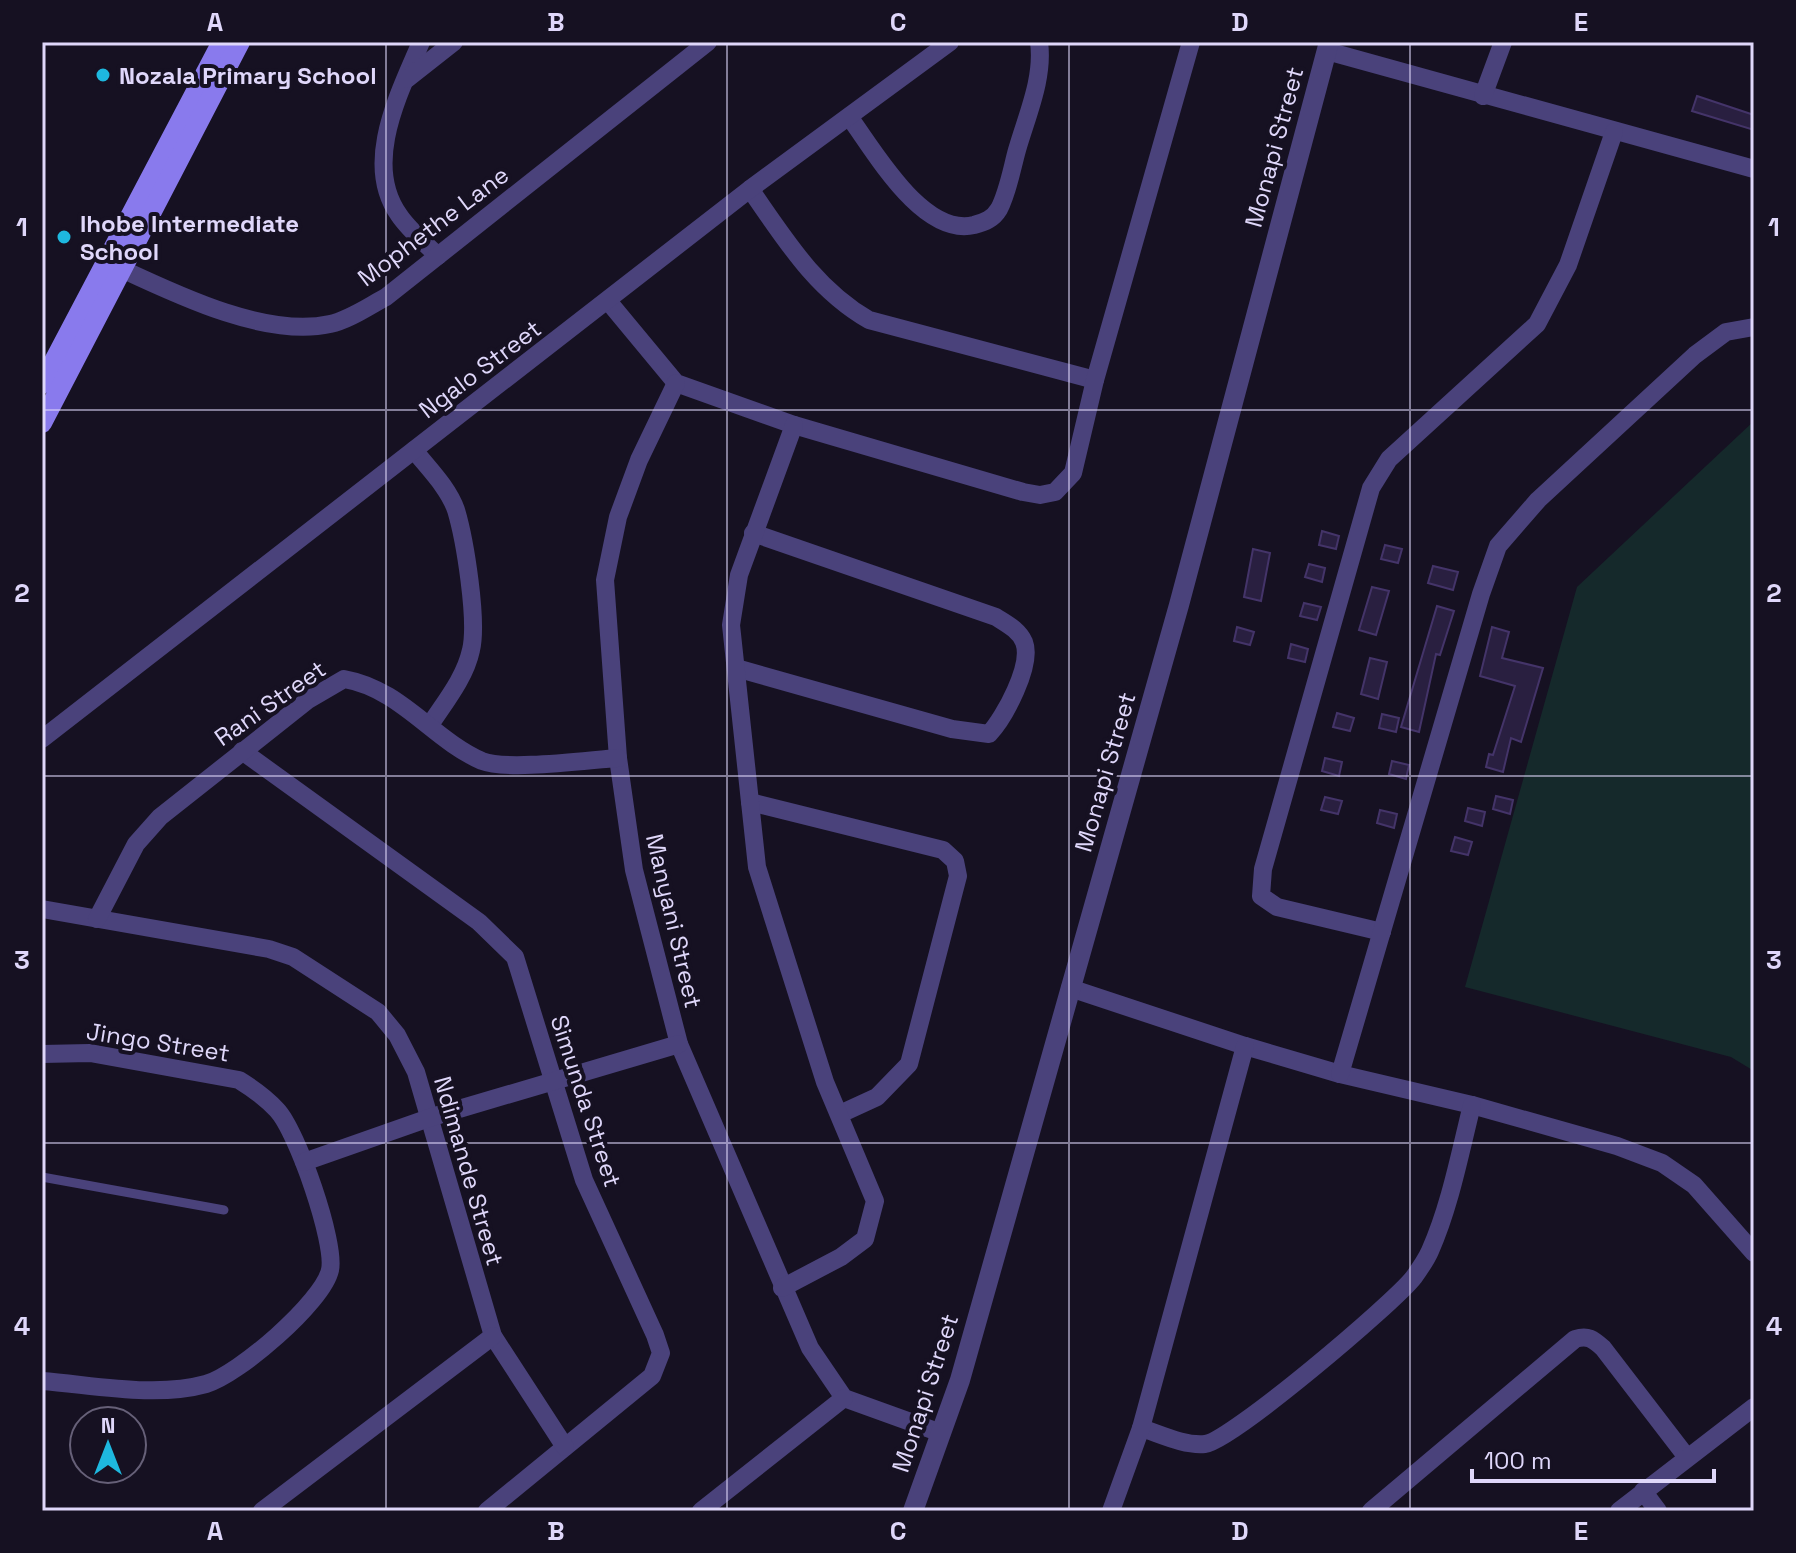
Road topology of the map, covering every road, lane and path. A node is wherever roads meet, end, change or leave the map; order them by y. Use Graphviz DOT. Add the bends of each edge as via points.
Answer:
graph roads {
  1 [pos="226,42"];
  2 [pos="421,42"];
  3 [pos="454,42"];
  4 [pos="708,42"];
  5 [pos="950,42"];
  6 [pos="1039,42"];
  7 [pos="1191,42"];
  8 [pos="1503,42"];
  9 [pos="1328,46"];
  10 [pos="405,81"];
  11 [pos="1483,96"];
  12 [pos="850,118"];
  13 [pos="1614,132"];
  14 [pos="1754,169"];
  15 [pos="750,189"];
  16 [pos="438,256"];
  17 [pos="114,265"];
  18 [pos="608,301"];
  19 [pos="1754,327"];
  20 [pos="1095,380"];
  21 [pos="676,383"];
  22 [pos="42,384"];
  23 [pos="42,423"];
  24 [pos="794,425"];
  25 [pos="414,450"];
  26 [pos="753,533"];
  27 [pos="736,668"];
  28 [pos="430,725"];
  29 [pos="42,739"];
  30 [pos="242,751"];
  31 [pos="618,758"];
  32 [pos="750,802"];
  33 [pos="42,909"];
  34 [pos="97,919"];
  35 [pos="1382,932"];
  36 [pos="1070,988"];
  37 [pos="679,1044"];
  38 [pos="1245,1046"];
  39 [pos="42,1054"];
  40 [pos="1340,1074"];
  41 [pos="553,1080"];
  42 [pos="1472,1105"];
  43 [pos="840,1114"];
  44 [pos="432,1117"];
  45 [pos="304,1162"];
  46 [pos="42,1177"];
  47 [pos="224,1210"];
  48 [pos="1754,1253"];
  49 [pos="782,1288"];
  50 [pos="493,1336"];
  51 [pos="42,1381"];
  52 [pos="844,1398"];
  53 [pos="1751,1416"];
  54 [pos="1141,1428"];
  55 [pos="941,1433"];
  56 [pos="565,1447"];
  57 [pos="1686,1456"];
  58 [pos="1643,1491"];
  59 [pos="262,1511"];
  60 [pos="487,1511"];
  61 [pos="701,1511"];
  62 [pos="913,1511"];
  63 [pos="1111,1511"];
  64 [pos="1371,1511"];
  65 [pos="1619,1511"];
  66 [pos="1658,1511"];
  1 -- 17 [label="main road"];
  2 -- 10 [label="street"];
  3 -- 10 [label="street"];
  4 -- 16 [label="street, Mophethe Lane"];
  5 -- 12 [label="street, Ngalo Street"];
  6 -- 12 [label="street" via="1041,67 999,209 988,221 968,226 920,209"];
  7 -- 20 [label="street"];
  8 -- 11 [label="street"];
  9 -- 11 [label="street"];
  9 -- 36 [label="street, Monapi Street"];
  10 -- 16 [label="street" via="387,129 386,182 398,215"];
  11 -- 13 [label="street"];
  12 -- 15 [label="street, Ngalo Street"];
  13 -- 14 [label="street"];
  13 -- 35 [label="street" via="1568,265 1537,324 1389,459 1371,488 1329,627 1263,869 1261,896 1277,907"];
  15 -- 18 [label="street, Ngalo Street"];
  15 -- 20 [label="street" via="805,267 839,303 869,320"];
  16 -- 17 [label="street, Mophethe Lane" via="386,297 331,324 287,326 229,313"];
  17 -- 22 [label="main road"];
  17 -- 23 [label="main road"];
  18 -- 21 [label="street"];
  18 -- 25 [label="street, Ngalo Street"];
  19 -- 35 [label="street" via="1726,332 1695,355 1538,500 1498,546"];
  20 -- 24 [label="street" via="1073,473 1055,492 1040,495"];
  21 -- 24 [label="street"];
  21 -- 31 [label="street, Manyani Street" via="618,517 605,580"];
  24 -- 26 [label="street"];
  25 -- 28 [label="street" via="456,510 472,609 472,649 466,667"];
  25 -- 29 [label="street, Ngalo Street"];
  26 -- 27 [label="street" via="731,625"];
  26 -- 27 [label="street" via="996,617 1020,636 1025,661 1002,721 989,734 952,729"];
  27 -- 32 [label="street"];
  28 -- 30 [label="street, Rani Street" via="376,687 344,679"];
  28 -- 31 [label="street, Rani Street" via="485,762"];
  30 -- 34 [label="street, Rani Street" via="185,794 136,844"];
  30 -- 41 [label="street, Simunda Street" via="500,939 515,957"];
  31 -- 37 [label="street, Manyani Street" via="634,870"];
  32 -- 43 [label="street" via="757,867 825,1082"];
  32 -- 43 [label="street" via="943,850 955,861 958,876 909,1064 877,1097"];
  33 -- 34 [label="street, Ndimande Street"];
  34 -- 44 [label="street, Ndimande Street" via="269,949 309,966 378,1012 397,1035"];
  35 -- 40 [label="street"];
  36 -- 38 [label="street"];
  36 -- 55 [label="street, Monapi Street"];
  37 -- 41 [label="street"];
  37 -- 49 [label="street, Manyani Street"];
  38 -- 40 [label="street"];
  38 -- 54 [label="street"];
  39 -- 45 [label="street, Jingo Street" via="90,1053 239,1080 279,1112"];
  40 -- 42 [label="street"];
  41 -- 44 [label="street"];
  41 -- 56 [label="street, Simunda Street" via="584,1180 661,1353 652,1376"];
  42 -- 48 [label="street" via="1662,1163 1713,1203"];
  42 -- 54 [label="street" via="1430,1252 1413,1278 1273,1402 1222,1438 1188,1443"];
  43 -- 49 [label="street" via="875,1201 872,1222 865,1239 841,1257"];
  44 -- 45 [label="street"];
  44 -- 50 [label="street, Ndimande Street"];
  45 -- 51 [label="street, Jingo Street" via="331,1266 318,1293 265,1345 218,1380 189,1387"];
  46 -- 47 [label="lane"];
  49 -- 52 [label="street, Manyani Street" via="810,1348"];
  50 -- 56 [label="street, Ndimande Street"];
  50 -- 59 [label="street"];
  52 -- 55 [label="street"];
  52 -- 61 [label="street"];
  53 -- 57 [label="street"];
  54 -- 63 [label="street"];
  55 -- 62 [label="street, Monapi Street"];
  56 -- 60 [label="street, Simunda Street"];
  57 -- 58 [label="street"];
  57 -- 64 [label="street" via="1603,1348 1584,1337 1575,1339"];
  58 -- 65 [label="street"];
  58 -- 66 [label="street"];
}
